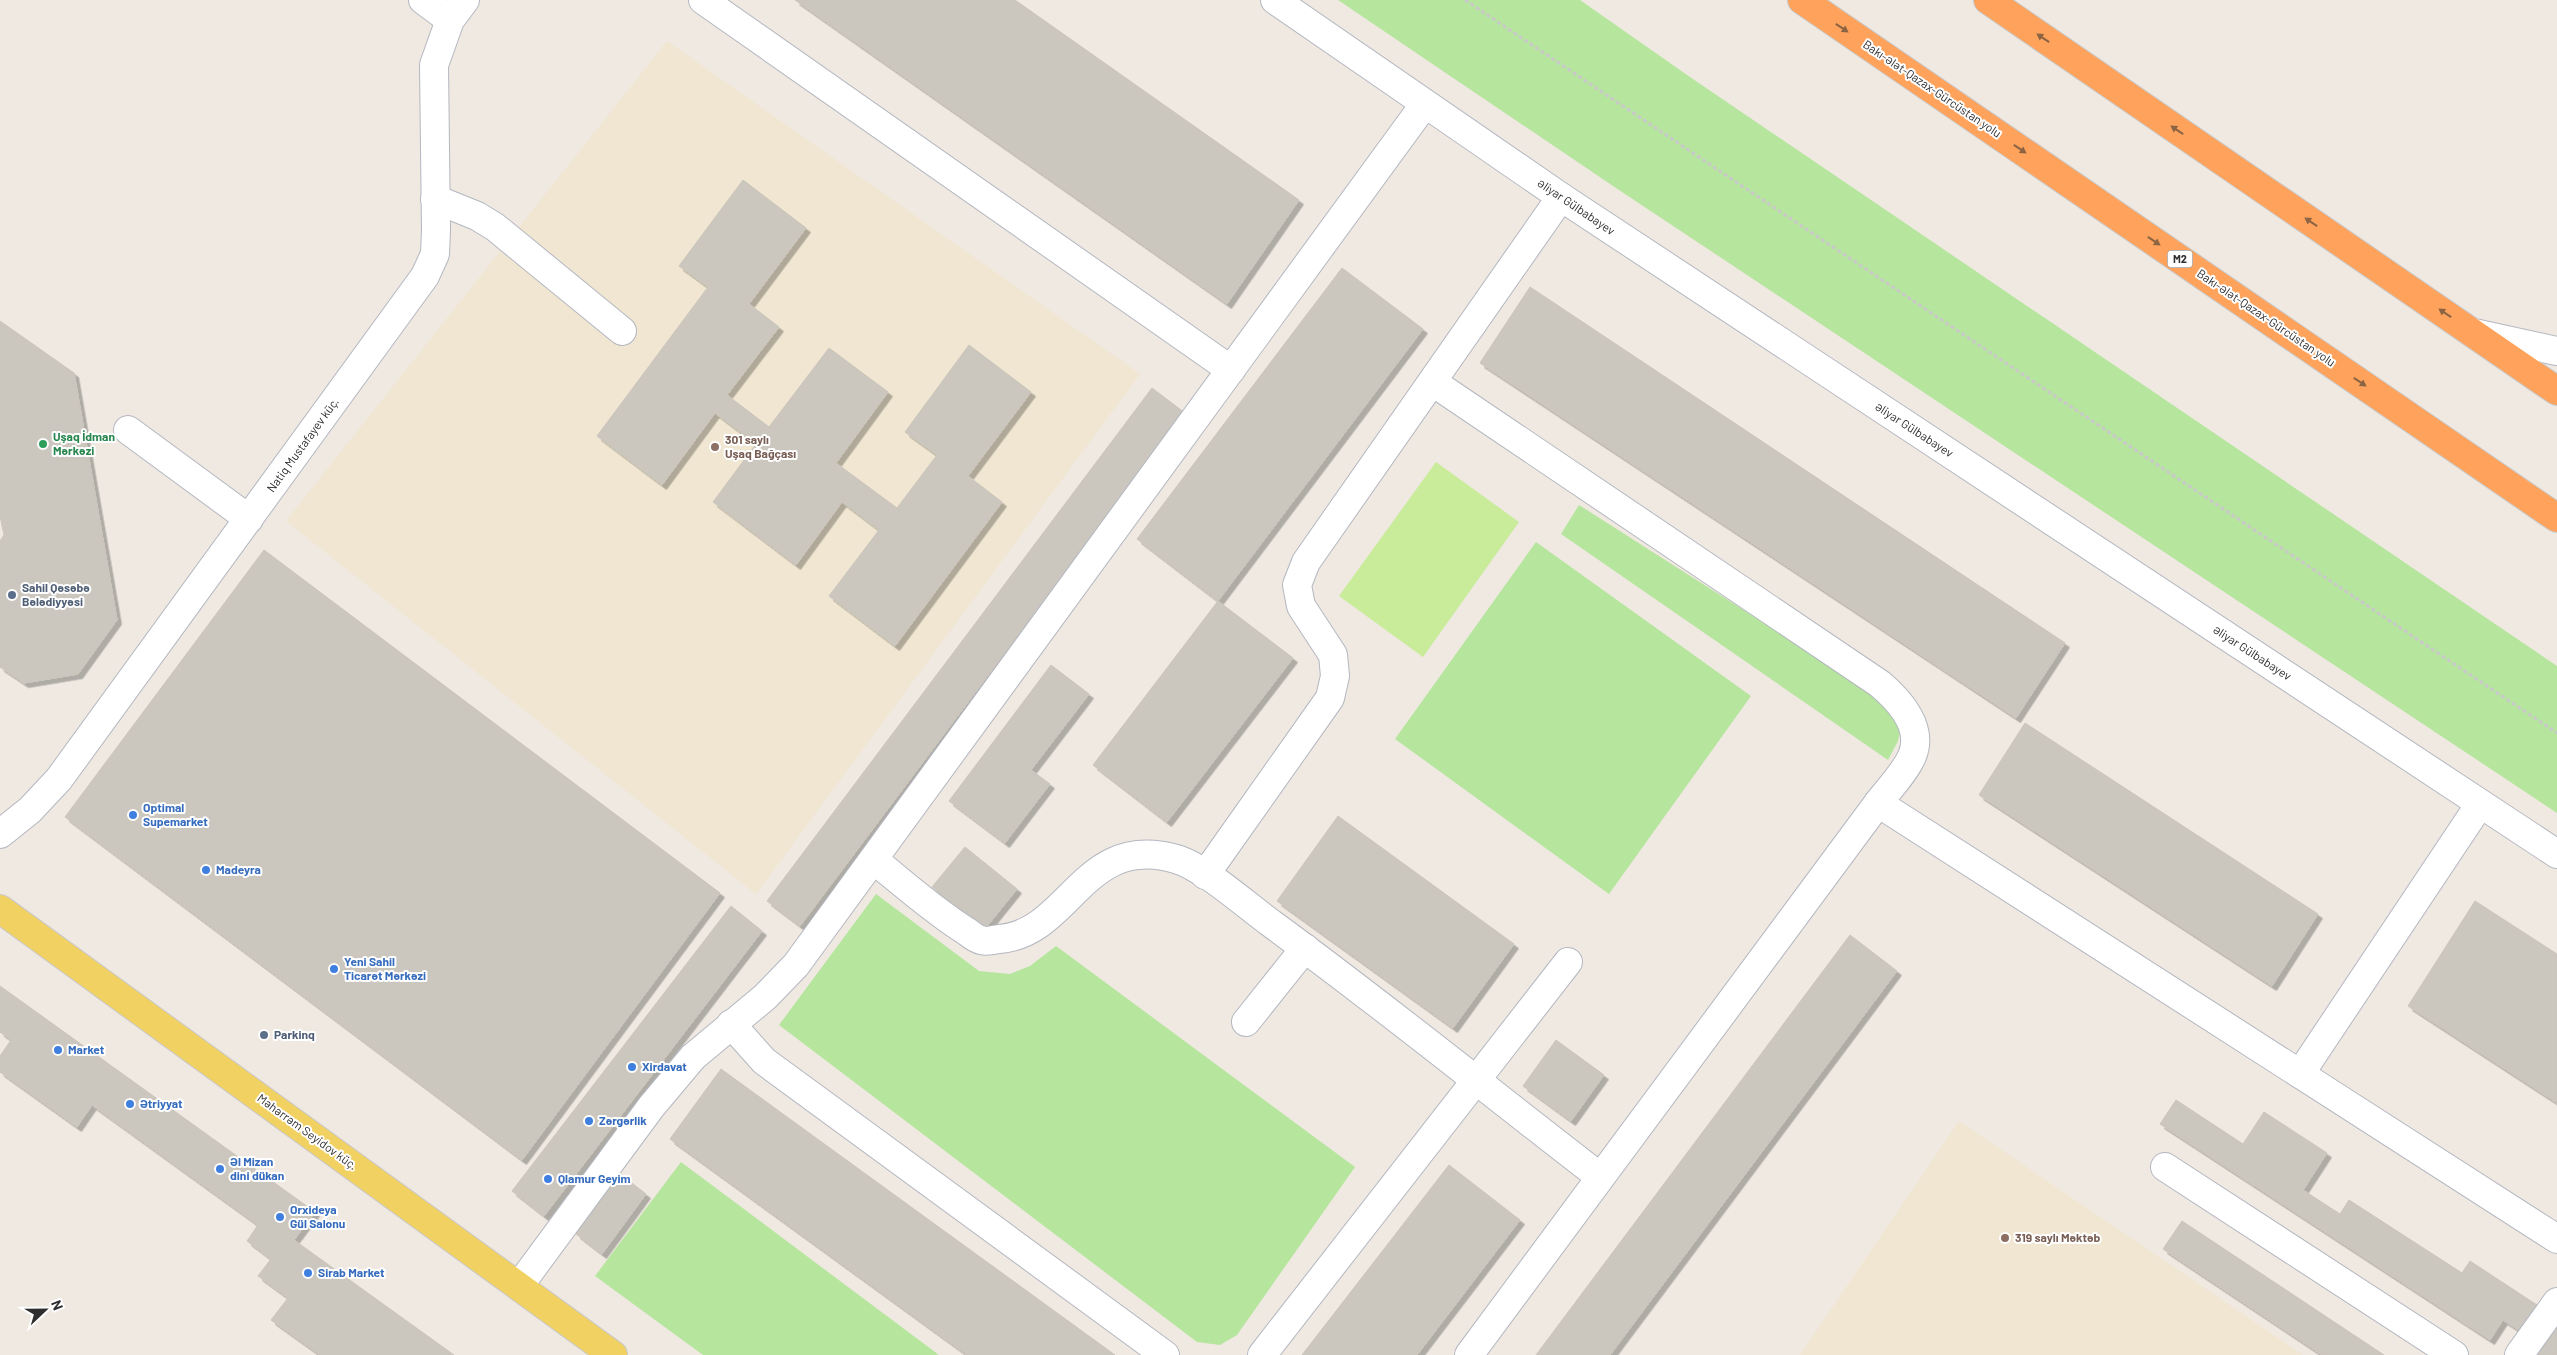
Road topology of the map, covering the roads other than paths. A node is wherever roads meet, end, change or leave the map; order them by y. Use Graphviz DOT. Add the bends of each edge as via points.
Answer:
graph roads {
  1 [pos="423,0"];
  2 [pos="703,0"];
  3 [pos="1275,0"];
  4 [pos="1802,0"];
  5 [pos="1988,0"];
  6 [pos="458,10"];
  7 [pos="1424,105"];
  8 [pos="1561,197"];
  9 [pos="435,199"];
  10 [pos="622,331"];
  11 [pos="2474,333"];
  12 [pos="2557,351"];
  13 [pos="1231,370"];
  14 [pos="1434,383"];
  15 [pos="2557,391"];
  16 [pos="128,430"];
  17 [pos="2557,518"];
  18 [pos="249,519"];
  19 [pos="1878,803"];
  20 [pos="2480,804"];
  21 [pos="0,834"];
  22 [pos="2557,854"];
  23 [pos="874,860"];
  24 [pos="1205,875"];
  25 [pos="0,909"];
  26 [pos="1305,948"];
  27 [pos="1568,962"];
  28 [pos="1246,1022"];
  29 [pos="731,1024"];
  30 [pos="2300,1074"];
  31 [pos="1474,1081"];
  32 [pos="2165,1166"];
  33 [pos="1600,1178"];
  34 [pos="2557,1240"];
  35 [pos="519,1286"];
  36 [pos="2557,1302"];
  37 [pos="613,1355"];
  38 [pos="1165,1355"];
  39 [pos="1262,1355"];
  40 [pos="1468,1355"];
  41 [pos="2454,1355"];
  42 [pos="2519,1355"];
  1 -- 6 [label="street"];
  2 -- 13 [label="street"];
  3 -- 7 [label="street, Əliyar Gülbabayev"];
  4 -- 17 [label="highway, Bakı-Ələt-Qazax-Gürcüstan yolu / M2, one-way"];
  11 -- 5 [label="highway, one-way"];
  6 -- 9 [label="street, Natiq Mustafayev küç." via="434,65"];
  7 -- 8 [label="street, Əliyar Gülbabayev"];
  7 -- 13 [label="street"];
  8 -- 14 [label="street"];
  8 -- 20 [label="street, Əliyar Gülbabayev"];
  9 -- 10 [label="street" via="495,227"];
  9 -- 18 [label="street, Natiq Mustafayev küç." via="435,254 426,276"];
  11 -- 12 [label="street"];
  11 -- 15 [label="highway"];
  13 -- 23 [label="street"];
  14 -- 19 [label="street" via="1880,684 1899,700 1915,733 1912,756"];
  14 -- 24 [label="street" via="1306,562 1297,585 1301,606 1333,655 1335,676 1330,698"];
  16 -- 18 [label="street"];
  18 -- 21 [label="street, Natiq Mustafayev küç." via="59,779 30,810"];
  19 -- 30 [label="street"];
  19 -- 33 [label="street"];
  20 -- 22 [label="street, Əliyar Gülbabayev"];
  20 -- 30 [label="street"];
  23 -- 24 [label="street" via="955,924 982,940 1010,938 1036,926 1104,866 1119,858 1155,854 1179,860"];
  23 -- 29 [label="street" via="796,965 765,997"];
  24 -- 26 [label="street"];
  25 -- 35 [label="main road, Məhərrəm Seyidov küç."];
  26 -- 28 [label="street"];
  26 -- 31 [label="street"];
  27 -- 31 [label="street"];
  29 -- 35 [label="street" via="693,1057 651,1107"];
  29 -- 38 [label="street" via="764,1061"];
  30 -- 34 [label="street"];
  31 -- 33 [label="street"];
  31 -- 39 [label="street"];
  32 -- 41 [label="street"];
  33 -- 40 [label="street"];
  35 -- 37 [label="main road, Məhərrəm Seyidov küç."];
  36 -- 42 [label="street"];
}
